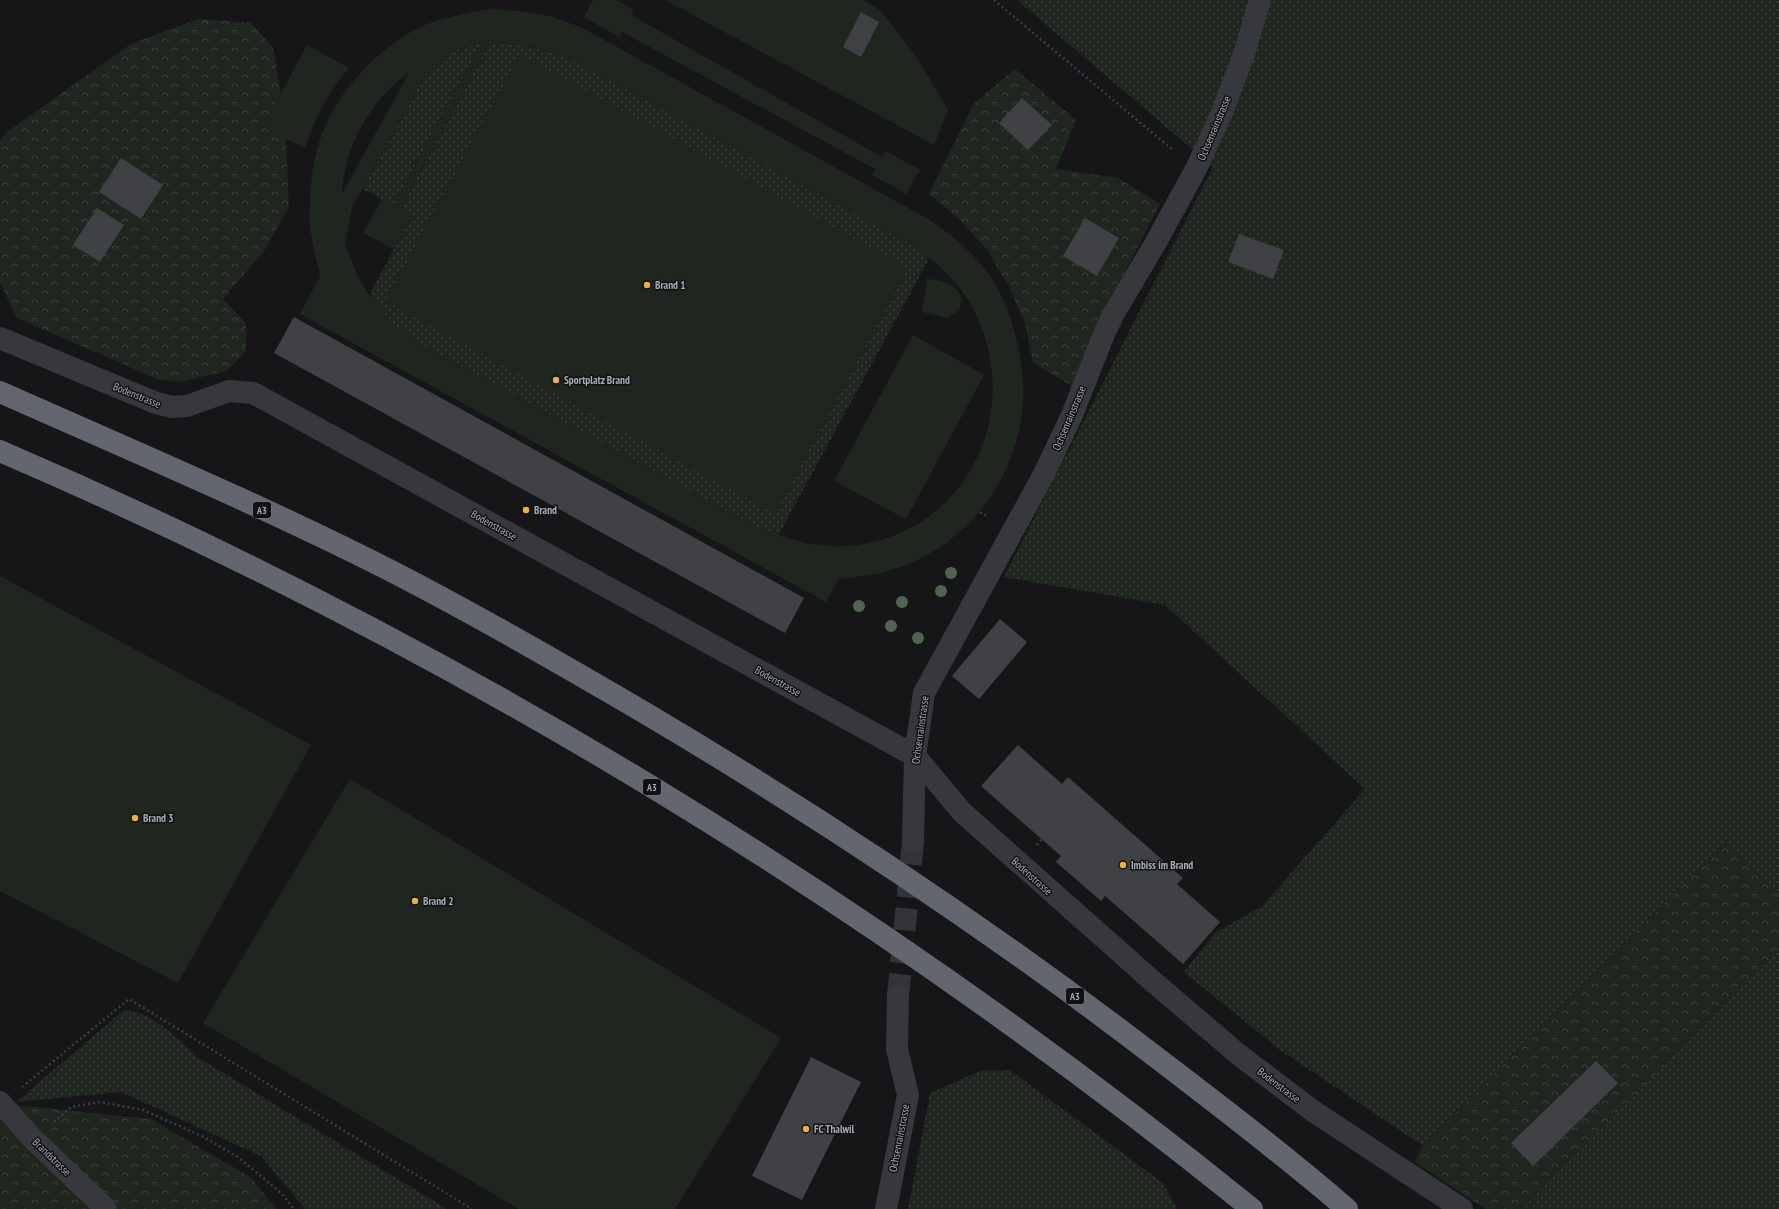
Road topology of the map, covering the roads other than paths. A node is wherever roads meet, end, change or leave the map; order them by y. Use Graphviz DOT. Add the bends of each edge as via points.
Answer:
graph roads {
  1 [pos="1260,0"];
  2 [pos="0,338"];
  3 [pos="0,392"];
  4 [pos="0,451"];
  5 [pos="915,756"];
  6 [pos="913,842"];
  7 [pos="898,996"];
  8 [pos="1,1103"];
  9 [pos="106,1209"];
  10 [pos="886,1209"];
  11 [pos="1252,1209"];
  12 [pos="1347,1209"];
  13 [pos="1462,1209"];
  1 -- 5 [label="street, Ochsenrainstrasse" via="1244,54 1221,115 1196,169 1113,315 1072,415 1044,474 924,694"];
  2 -- 5 [label="street, Bodenstrasse" via="156,403 172,407 187,406 229,391 253,393"];
  3 -- 12 [label="highway, A3" via="201,481 396,574 543,653 725,760 887,864 1021,957 1212,1099"];
  4 -- 11 [label="highway, A3" via="112,500 328,605 472,682 607,759 745,844 949,980 1077,1073"];
  5 -- 6 [label="street, Ochsenrainstrasse"];
  5 -- 13 [label="street, Bodenstrasse" via="962,812 1238,1054 1313,1111"];
  7 -- 10 [label="street, Ochsenrainstrasse" via="897,1049 908,1095"];
  8 -- 9 [label="street, Brandstrasse" via="33,1139"];
}
